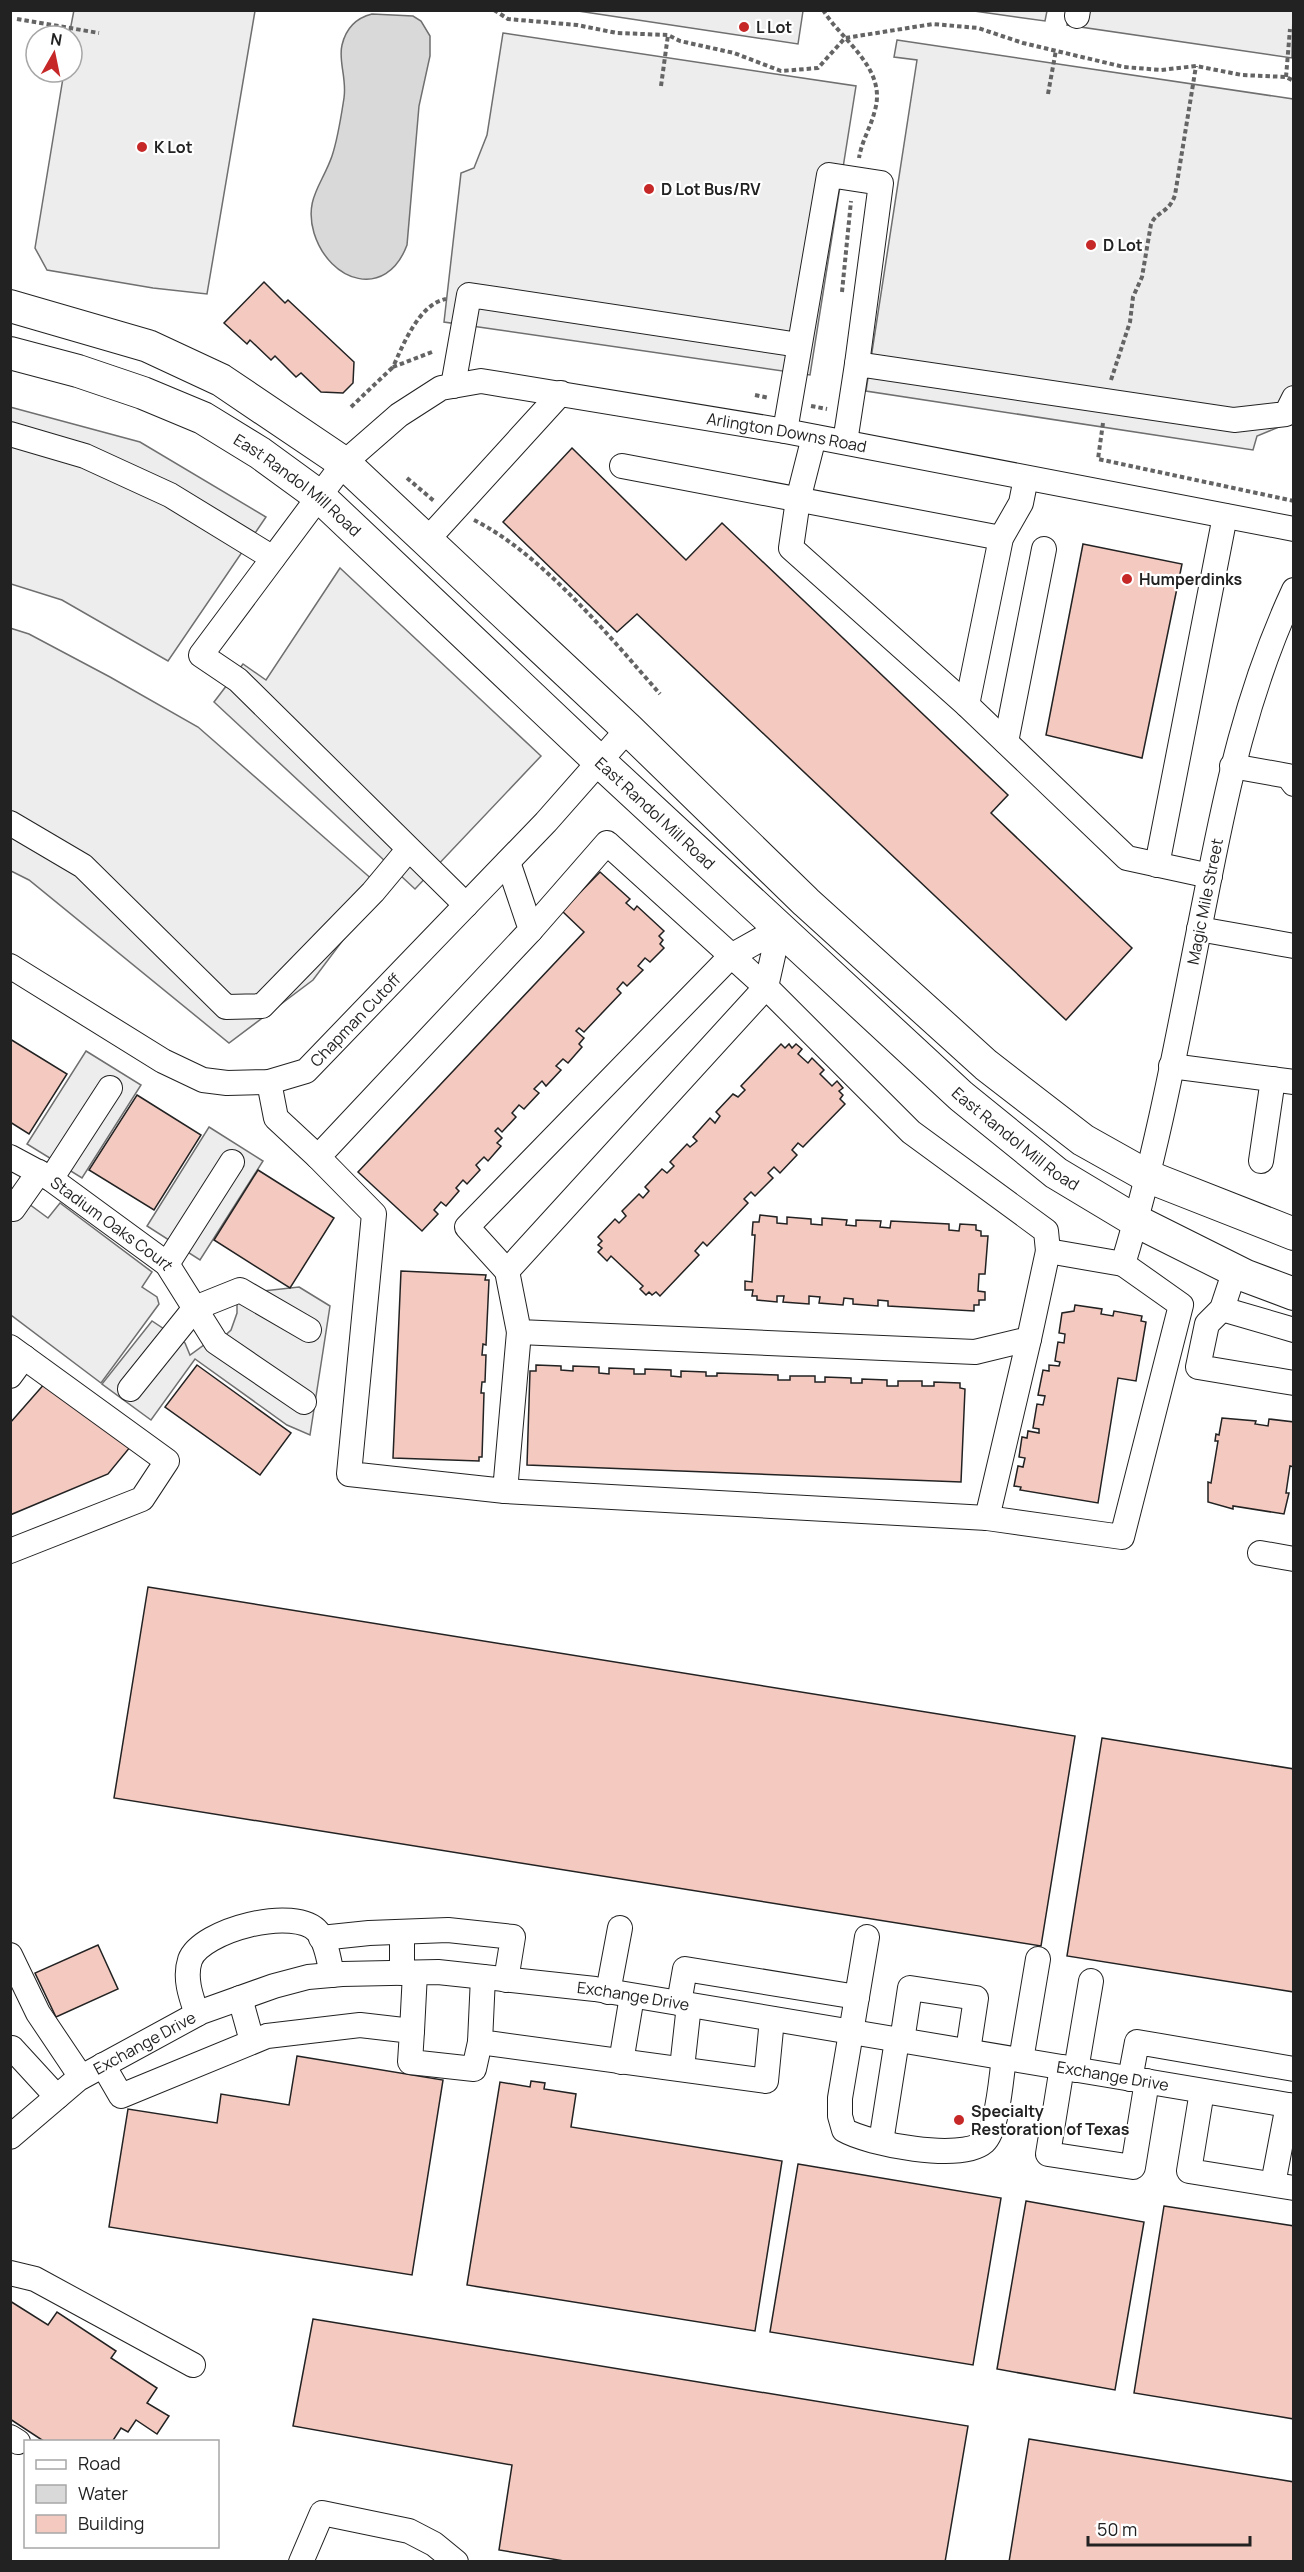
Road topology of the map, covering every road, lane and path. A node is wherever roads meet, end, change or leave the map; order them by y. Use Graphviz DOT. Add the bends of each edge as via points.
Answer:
graph roads {
  1 [pos="494,10"];
  2 [pos="824,10"];
  3 [pos="17,19"];
  4 [pos="1290,29"];
  5 [pos="99,33"];
  6 [pos="668,35"];
  7 [pos="845,38"];
  8 [pos="1056,50"];
  9 [pos="1196,66"];
  10 [pos="1286,77"];
  11 [pos="1293,81"];
  12 [pos="661,86"];
  13 [pos="1048,94"];
  14 [pos="856,179"];
  15 [pos="469,295"];
  16 [pos="10,306"];
  17 [pos="799,345"];
  18 [pos="432,352"];
  19 [pos="10,353"];
  20 [pos="857,364"];
  21 [pos="393,367"];
  22 [pos="453,386"];
  23 [pos="561,393"];
  24 [pos="1293,398"];
  25 [pos="1107,401"];
  26 [pos="351,407"];
  27 [pos="785,431"];
  28 [pos="10,434"];
  29 [pos="814,437"];
  30 [pos="844,442"];
  31 [pos="345,463"];
  32 [pos="622,466"];
  33 [pos="407,478"];
  34 [pos="1026,478"];
  35 [pos="319,496"];
  36 [pos="798,500"];
  37 [pos="1293,501"];
  38 [pos="449,514"];
  39 [pos="1225,516"];
  40 [pos="1293,529"];
  41 [pos="1001,537"];
  42 [pos="427,540"];
  43 [pos="1044,549"];
  44 [pos="273,558"];
  45 [pos="1293,590"];
  46 [pos="660,694"];
  47 [pos="967,705"];
  48 [pos="628,729"];
  49 [pos="1006,742"];
  50 [pos="599,761"];
  51 [pos="1232,766"];
  52 [pos="1293,784"];
  53 [pos="10,823"];
  54 [pos="408,850"];
  55 [pos="508,862"];
  56 [pos="1157,865"];
  57 [pos="1209,876"];
  58 [pos="806,902"];
  59 [pos="466,905"];
  60 [pos="779,929"];
  61 [pos="1199,929"];
  62 [pos="531,930"];
  63 [pos="1293,946"];
  64 [pos="731,956"];
  65 [pos="10,966"];
  66 [pos="766,987"];
  67 [pos="1171,1066"];
  68 [pos="1283,1081"];
  69 [pos="269,1082"];
  70 [pos="110,1088"];
  71 [pos="10,1157"];
  72 [pos="318,1157"];
  73 [pos="1261,1161"];
  74 [pos="232,1162"];
  75 [pos="45,1176"];
  76 [pos="1149,1177"];
  77 [pos="13,1209"];
  78 [pos="1136,1221"];
  79 [pos="1293,1234"];
  80 [pos="1048,1251"];
  81 [pos="167,1264"];
  82 [pos="1123,1264"];
  83 [pos="1235,1270"];
  84 [pos="507,1271"];
  85 [pos="1293,1294"];
  86 [pos="195,1308"];
  87 [pos="1222,1309"];
  88 [pos="309,1330"];
  89 [pos="1293,1330"];
  90 [pos="519,1332"];
  91 [pos="1029,1339"];
  92 [pos="15,1360"];
  93 [pos="1293,1383"];
  94 [pos="130,1389"];
  95 [pos="304,1402"];
  96 [pos="505,1491"];
  97 [pos="987,1518"];
  98 [pos="10,1551"];
  99 [pos="1260,1553"];
  100 [pos="1293,1559"];
  101 [pos="620,1929"];
  102 [pos="402,1932"];
  103 [pos="867,1937"];
  104 [pos="321,1938"];
  105 [pos="10,1955"];
  106 [pos="1038,1959"];
  107 [pos="408,1973"];
  108 [pos="332,1975"];
  109 [pos="495,1978"];
  110 [pos="743,1978"];
  111 [pos="1091,1981"];
  112 [pos="803,1988"];
  113 [pos="608,1992"];
  114 [pos="632,1995"];
  115 [pos="857,1996"];
  116 [pos="240,1998"];
  117 [pos="684,2004"];
  118 [pos="738,2013"];
  119 [pos="197,2014"];
  120 [pos="772,2019"];
  121 [pos="797,2023"];
  122 [pos="412,2031"];
  123 [pos="850,2032"];
  124 [pos="899,2040"];
  125 [pos="252,2042"];
  126 [pos="480,2042"];
  127 [pos="11,2048"];
  128 [pos="968,2051"];
  129 [pos="1197,2052"];
  130 [pos="1013,2059"];
  131 [pos="621,2062"];
  132 [pos="1258,2062"];
  133 [pos="103,2065"];
  134 [pos="682,2068"];
  135 [pos="1293,2068"];
  136 [pos="1069,2069"];
  137 [pos="81,2077"];
  138 [pos="1139,2080"];
  139 [pos="1197,2090"];
  140 [pos="57,2097"];
  141 [pos="1253,2099"];
  142 [pos="1291,2106"];
  143 [pos="10,2138"];
  144 [pos="881,2142"];
  145 [pos="1283,2186"];
  146 [pos="10,2273"];
  147 [pos="194,2365"];
  148 [pos="301,2562"];
  149 [pos="456,2562"];
  1 -- 6 [label="path" via="508,19 617,33"];
  2 -- 7 [label="path"];
  3 -- 5 [label="path"];
  4 -- 10 [label="path"];
  6 -- 7 [label="path" via="734,52 781,70 818,68"];
  6 -- 12 [label="path"];
  7 -- 8 [label="path" via="933,24 978,28"];
  7 -- 14 [label="path" via="864,58 875,87 876,108 861,141"];
  8 -- 9 [label="path" via="1124,67 1161,70"];
  8 -- 13 [label="path"];
  9 -- 10 [label="path" via="1242,75"];
  9 -- 25 [label="path" via="1175,195 1171,207 1151,224 1142,277 1133,297 1130,322"];
  10 -- 11 [label="path"];
  14 -- 17 [label="street" via="829,175"];
  14 -- 20 [label="street" via="881,183"];
  15 -- 17 [label="street"];
  15 -- 21 [label="path" via="439,301 409,330"];
  15 -- 22 [label="street"];
  16 -- 31 [label="main road" via="148,346 211,375"];
  17 -- 27 [label="street"];
  18 -- 21 [label="path"];
  19 -- 35 [label="main road, East Randol Mill Road" via="99,378 203,418"];
  20 -- 25 [label="street"];
  20 -- 30 [label="street"];
  21 -- 26 [label="path"];
  22 -- 23 [label="street, Arlington Downs Road" via="481,381"];
  22 -- 31 [label="street, Arlington Downs Road" via="441,388 399,414"];
  23 -- 27 [label="street, Arlington Downs Road"];
  23 -- 38 [label="street"];
  24 -- 25 [label="street" via="1286,414 1234,420"];
  25 -- 37 [label="path" via="1098,459"];
  27 -- 29 [label="street, Arlington Downs Road"];
  28 -- 44 [label="street" via="85,456 170,495"];
  29 -- 30 [label="street, Arlington Downs Road"];
  29 -- 36 [label="street"];
  30 -- 34 [label="street, Arlington Downs Road"];
  31 -- 35 [label="street, Arlington Downs Road"];
  31 -- 42 [label="main road"];
  32 -- 36 [label="street"];
  33 -- 38 [label="path"];
  34 -- 39 [label="street, Arlington Downs Road"];
  34 -- 41 [label="street" via="1021,503"];
  35 -- 44 [label="street, Arlington Downs Road"];
  35 -- 50 [label="main road, East Randol Mill Road"];
  36 -- 41 [label="street"];
  36 -- 47 [label="street" via="791,548"];
  38 -- 42 [label="street"];
  38 -- 46 [label="path" via="476,520 523,553 614,642"];
  39 -- 40 [label="street, Arlington Downs Road"];
  39 -- 56 [label="street"];
  41 -- 47 [label="street"];
  42 -- 48 [label="main road"];
  43 -- 49 [label="street"];
  44 -- 54 [label="street, Arlington Downs Road" via="201,655 238,680"];
  45 -- 51 [label="street, Magic Mile Street" via="1246,712"];
  47 -- 49 [label="street"];
  48 -- 50 [label="street, Chapman Cutoff"];
  48 -- 58 [label="main road"];
  49 -- 56 [label="street" via="1127,858"];
  50 -- 55 [label="street, Chapman Cutoff"];
  50 -- 60 [label="main road, East Randol Mill Road"];
  51 -- 52 [label="street" via="1288,776"];
  51 -- 57 [label="street, Magic Mile Street"];
  53 -- 54 [label="street" via="83,866 226,1007 262,1006 373,892"];
  54 -- 59 [label="street"];
  55 -- 59 [label="street, Chapman Cutoff"];
  55 -- 62 [label="street"];
  56 -- 57 [label="street"];
  57 -- 61 [label="street, Magic Mile Street"];
  58 -- 60 [label="street"];
  58 -- 76 [label="main road" via="986,1065 1083,1140"];
  59 -- 69 [label="street, Chapman Cutoff" via="306,1071"];
  60 -- 64 [label="street"];
  60 -- 66 [label="street"];
  60 -- 78 [label="main road, East Randol Mill Road" via="961,1096 1056,1173"];
  61 -- 63 [label="street"];
  61 -- 67 [label="street, Magic Mile Street"];
  62 -- 64 [label="street" via="607,843"];
  62 -- 72 [label="street"];
  64 -- 66 [label="street"];
  64 -- 84 [label="street" via="467,1227"];
  65 -- 69 [label="street, Chapman Cutoff" via="163,1061 203,1080"];
  66 -- 80 [label="street" via="911,1132 1046,1231"];
  66 -- 84 [label="street"];
  67 -- 68 [label="street"];
  67 -- 76 [label="street, Magic Mile Street"];
  68 -- 73 [label="street"];
  69 -- 72 [label="street" via="276,1118"];
  70 -- 75 [label="street"];
  71 -- 75 [label="street, Stadium Oaks Court"];
  72 -- 96 [label="street" via="374,1214 349,1474"];
  74 -- 81 [label="street"];
  75 -- 77 [label="street"];
  75 -- 81 [label="street, Stadium Oaks Court"];
  76 -- 78 [label="street, Magic Mile Street"];
  76 -- 79 [label="main road"];
  78 -- 82 [label="street, Magic Mile Street"];
  78 -- 83 [label="main road, East Randol Mill Road"];
  80 -- 82 [label="street"];
  80 -- 91 [label="street"];
  81 -- 86 [label="street, Stadium Oaks Court"];
  82 -- 97 [label="street" via="1181,1305 1122,1537"];
  83 -- 85 [label="main road, East Randol Mill Road"];
  83 -- 87 [label="street"];
  84 -- 90 [label="street"];
  86 -- 88 [label="street" via="240,1290"];
  86 -- 94 [label="street"];
  86 -- 95 [label="street, Stadium Oaks Court" via="216,1342"];
  87 -- 89 [label="street"];
  87 -- 93 [label="street" via="1207,1324 1198,1367"];
  90 -- 91 [label="street" via="975,1352"];
  90 -- 96 [label="street"];
  91 -- 97 [label="street"];
  92 -- 98 [label="street" via="167,1461 142,1499"];
  96 -- 97 [label="street"];
  99 -- 100 [label="street"];
  101 -- 113 [label="street"];
  102 -- 104 [label="street"];
  102 -- 107 [label="street"];
  102 -- 109 [label="street" via="448,1930 513,1937"];
  103 -- 115 [label="street"];
  104 -- 108 [label="street"];
  104 -- 119 [label="street" via="302,1922 280,1920 250,1925 200,1945 190,1959 187,1977"];
  105 -- 137 [label="street" via="38,2013"];
  106 -- 130 [label="street"];
  107 -- 108 [label="street, Exchange Drive"];
  107 -- 109 [label="street, Exchange Drive"];
  107 -- 122 [label="street"];
  108 -- 116 [label="street, Exchange Drive" via="308,1977"];
  109 -- 113 [label="street, Exchange Drive"];
  109 -- 126 [label="street"];
  110 -- 112 [label="street"];
  110 -- 117 [label="street" via="685,1969"];
  110 -- 118 [label="street"];
  111 -- 136 [label="street"];
  112 -- 115 [label="street"];
  112 -- 121 [label="street"];
  113 -- 114 [label="street, Exchange Drive"];
  114 -- 117 [label="street, Exchange Drive"];
  114 -- 131 [label="street"];
  115 -- 123 [label="street"];
  116 -- 119 [label="street, Exchange Drive"];
  116 -- 125 [label="street"];
  117 -- 118 [label="street, Exchange Drive"];
  117 -- 134 [label="street"];
  118 -- 120 [label="street, Exchange Drive"];
  119 -- 133 [label="street, Exchange Drive"];
  120 -- 121 [label="street, Exchange Drive"];
  120 -- 134 [label="street" via="766,2081"];
  121 -- 123 [label="street, Exchange Drive"];
  122 -- 125 [label="street" via="360,2025 267,2036"];
  122 -- 126 [label="street" via="410,2062 474,2069"];
  123 -- 124 [label="street, Exchange Drive"];
  123 -- 144 [label="street" via="840,2116 844,2130 858,2138"];
  124 -- 128 [label="street, Exchange Drive"];
  124 -- 128 [label="street" via="910,1988 921,1989 976,1998"];
  124 -- 144 [label="street"];
  125 -- 133 [label="street" via="121,2096"];
  126 -- 131 [label="street"];
  127 -- 140 [label="street"];
  128 -- 130 [label="street, Exchange Drive"];
  129 -- 132 [label="street"];
  129 -- 138 [label="street" via="1137,2042"];
  129 -- 139 [label="street"];
  130 -- 136 [label="street, Exchange Drive"];
  130 -- 144 [label="street" via="993,2127 984,2142 969,2150 945,2151"];
  131 -- 134 [label="street"];
  132 -- 135 [label="street"];
  132 -- 141 [label="street"];
  133 -- 137 [label="street, Exchange Drive"];
  136 -- 138 [label="street, Exchange Drive"];
  136 -- 138 [label="street" via="1048,2154 1132,2167"];
  137 -- 140 [label="street, Exchange Drive"];
  138 -- 139 [label="street, Exchange Drive"];
  139 -- 141 [label="street, Exchange Drive"];
  139 -- 145 [label="street" via="1189,2171"];
  140 -- 143 [label="street, Exchange Drive"];
  141 -- 142 [label="street, Exchange Drive"];
  142 -- 145 [label="street"];
  146 -- 147 [label="street" via="35,2279"];
  148 -- 149 [label="street" via="322,2513 409,2530"];
}
